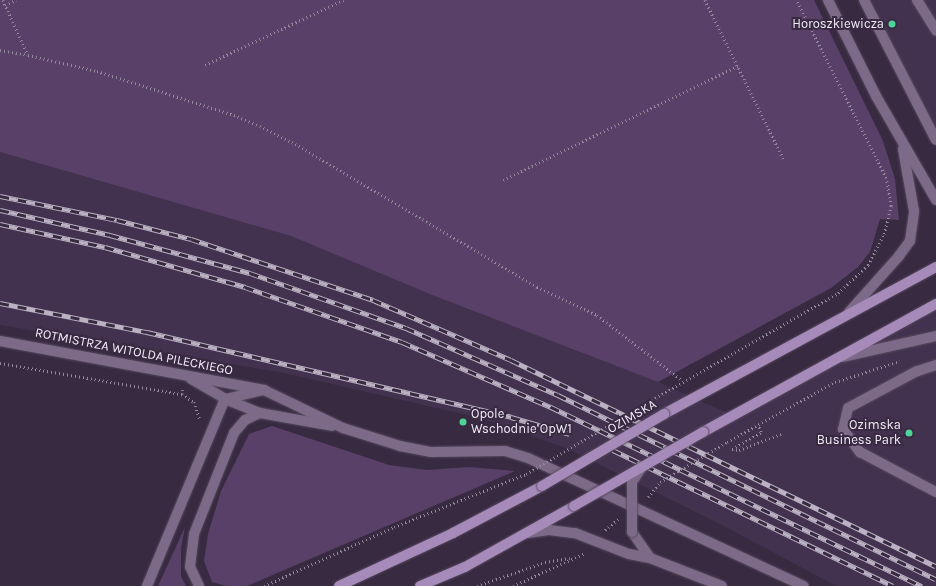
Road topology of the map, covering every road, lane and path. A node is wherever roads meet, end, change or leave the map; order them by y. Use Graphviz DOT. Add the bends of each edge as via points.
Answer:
graph roads {
  1 [pos="3,0"];
  2 [pos="16,0"];
  3 [pos="343,0"];
  4 [pos="705,0"];
  5 [pos="796,0"];
  6 [pos="828,0"];
  7 [pos="864,0"];
  8 [pos="917,0"];
  9 [pos="5,5"];
  10 [pos="936,31"];
  11 [pos="0,50"];
  12 [pos="28,55"];
  13 [pos="205,66"];
  14 [pos="738,66"];
  15 [pos="933,133"];
  16 [pos="936,140"];
  17 [pos="901,141"];
  18 [pos="784,160"];
  19 [pos="503,180"];
  20 [pos="936,200"];
  21 [pos="936,267"];
  22 [pos="936,304"];
  23 [pos="849,312"];
  24 [pos="936,336"];
  25 [pos="0,341"];
  26 [pos="908,358"];
  27 [pos="831,360"];
  28 [pos="0,362"];
  29 [pos="936,364"];
  30 [pos="186,376"];
  31 [pos="683,381"];
  32 [pos="264,390"];
  33 [pos="182,394"];
  34 [pos="225,399"];
  35 [pos="260,412"];
  36 [pos="199,423"];
  37 [pos="758,425"];
  38 [pos="344,428"];
  39 [pos="781,434"];
  40 [pos="643,466"];
  41 [pos="936,492"];
  42 [pos="646,500"];
  43 [pos="528,533"];
  44 [pos="650,558"];
  45 [pos="147,586"];
  46 [pos="199,586"];
  47 [pos="264,586"];
  48 [pos="340,586"];
  49 [pos="420,586"];
  50 [pos="477,586"];
  51 [pos="513,586"];
  52 [pos="722,586"];
  53 [pos="804,586"];
  1 -- 9 [label="path"];
  2 -- 9 [label="path"];
  3 -- 13 [label="path"];
  4 -- 14 [label="path"];
  5 -- 31 [label="path" via="886,178 891,198 889,219 877,251 850,284"];
  6 -- 17 [label="street"];
  7 -- 15 [label="street"];
  8 -- 10 [label="street"];
  9 -- 12 [label="path"];
  11 -- 12 [label="path"];
  12 -- 31 [label="path" via="97,71 234,115 260,126 299,146 537,287 597,315"];
  14 -- 18 [label="path"];
  14 -- 19 [label="path"];
  15 -- 16 [label="street"];
  17 -- 20 [label="street"];
  17 -- 23 [label="street" via="913,195 913,227 910,241"];
  21 -- 23 [label="main road, OZIMSKA"];
  22 -- 27 [label="main road"];
  23 -- 48 [label="main road, OZIMSKA, bridge" via="664,414 542,486 453,533"];
  24 -- 27 [label="street"];
  25 -- 30 [label="street, ROTMISTRZA WITOLDA PILECKIEGO"];
  26 -- 37 [label="path" via="835,382"];
  27 -- 40 [label="main road, bridge"];
  28 -- 33 [label="path"];
  29 -- 41 [label="street" via="917,370 848,408 843,428 860,452"];
  30 -- 32 [label="street, ROTMISTRZA WITOLDA PILECKIEGO"];
  30 -- 33 [label="path"];
  30 -- 34 [label="street"];
  31 -- 47 [label="path, bridge" via="526,474 394,527"];
  32 -- 34 [label="street"];
  32 -- 38 [label="street, ROTMISTRZA WITOLDA PILECKIEGO"];
  33 -- 36 [label="path" via="194,402"];
  34 -- 35 [label="street"];
  34 -- 45 [label="street"];
  35 -- 38 [label="street"];
  35 -- 46 [label="street" via="245,420 234,433 194,534 190,566"];
  37 -- 39 [label="path" via="761,432 732,451 771,440"];
  37 -- 42 [label="path, bridge" via="660,482"];
  38 -- 53 [label="street" via="431,452 505,451 528,458"];
  40 -- 43 [label="main road, bridge"];
  40 -- 44 [label="street, bridge" via="632,482 632,532"];
  43 -- 44 [label="street" via="549,530 575,533 629,554"];
  43 -- 49 [label="main road" via="464,567"];
  44 -- 52 [label="street"];
  50 -- 51 [label="path" via="545,562 573,557"];
}
